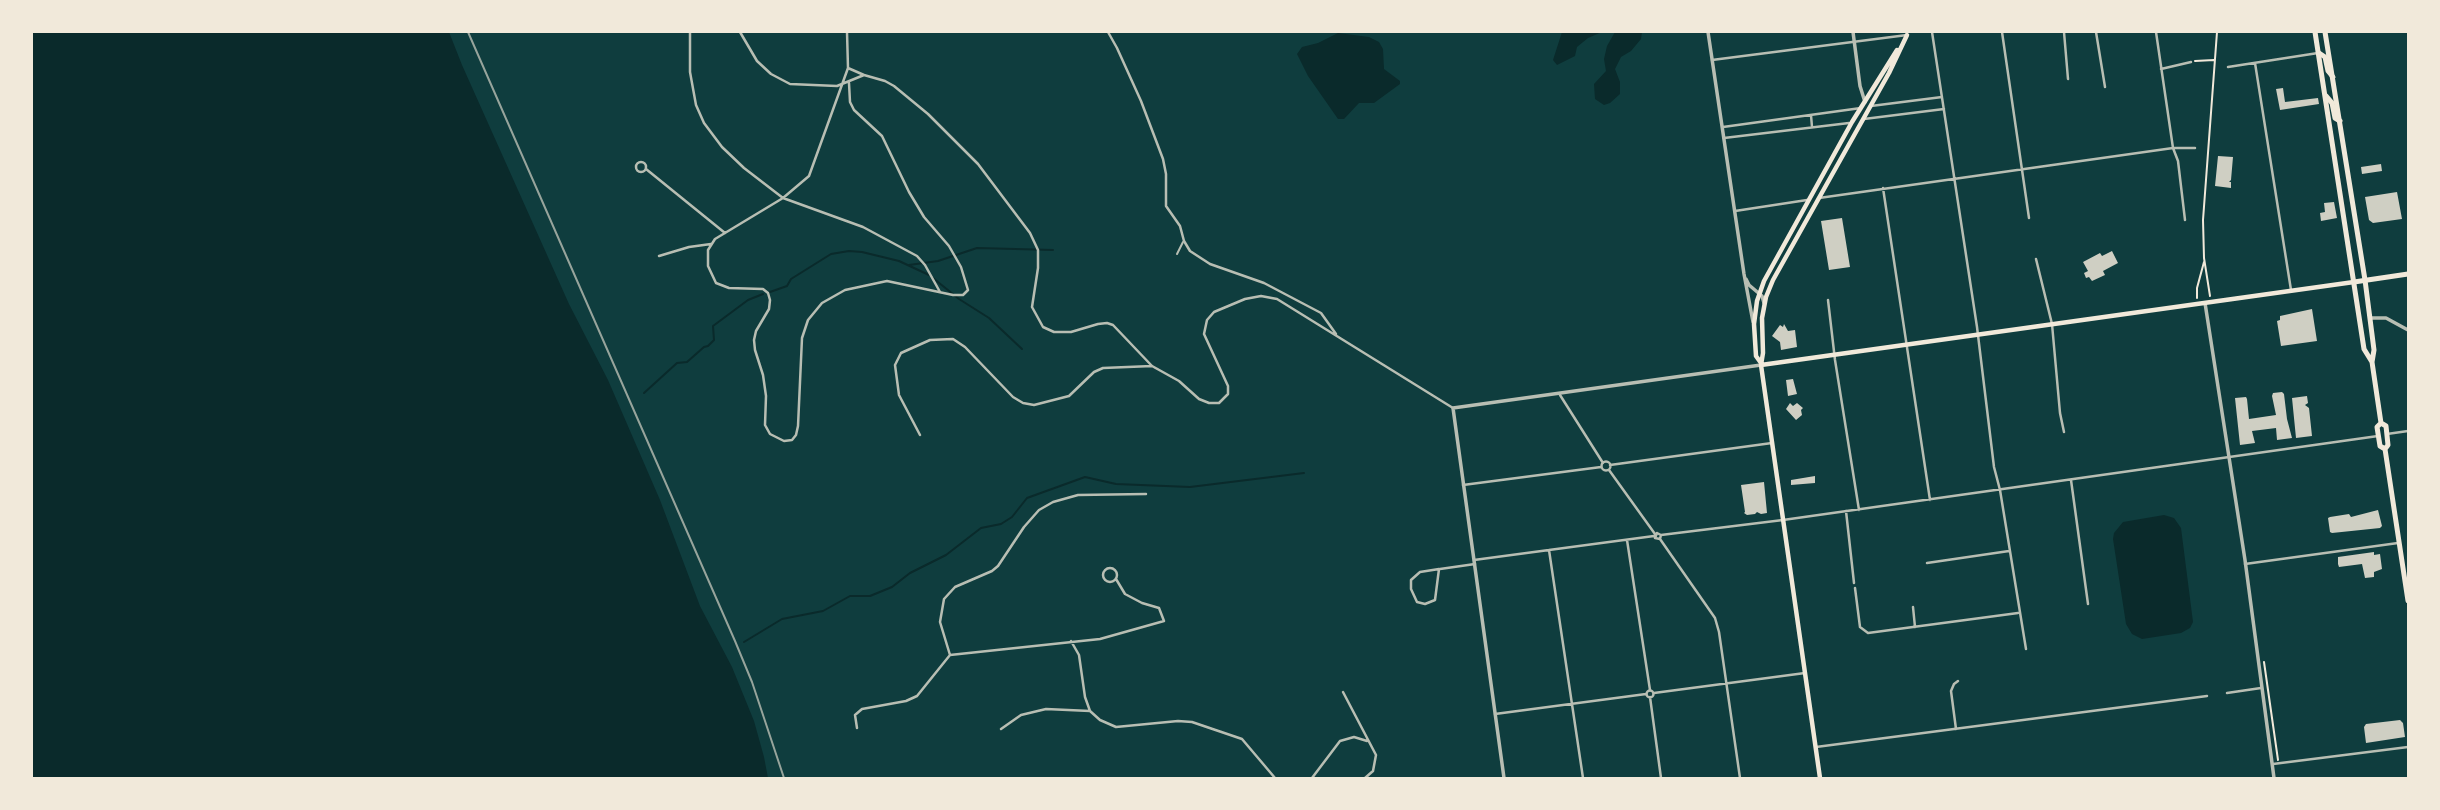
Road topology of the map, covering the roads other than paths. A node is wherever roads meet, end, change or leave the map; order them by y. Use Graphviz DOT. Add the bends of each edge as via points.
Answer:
graph roads {
  1 [pos="690,32"];
  2 [pos="740,32"];
  3 [pos="846,32"];
  4 [pos="1108,32"];
  5 [pos="1709,32"];
  6 [pos="1853,32"];
  7 [pos="1932,32"];
  8 [pos="2002,32"];
  9 [pos="2064,32"];
  10 [pos="2096,32"];
  11 [pos="2156,32"];
  12 [pos="2315,32"];
  13 [pos="2325,32"];
  14 [pos="1908,33"];
  15 [pos="1854,40"];
  16 [pos="2319,53"];
  17 [pos="1712,60"];
  18 [pos="2191,62"];
  19 [pos="2255,63"];
  20 [pos="2228,67"];
  21 [pos="848,68"];
  22 [pos="2161,69"];
  23 [pos="864,75"];
  24 [pos="2333,77"];
  25 [pos="2068,79"];
  26 [pos="847,83"];
  27 [pos="2105,87"];
  28 [pos="2326,96"];
  29 [pos="1942,97"];
  30 [pos="1865,102"];
  31 [pos="1871,106"];
  32 [pos="1861,108"];
  33 [pos="1944,109"];
  34 [pos="1811,115"];
  35 [pos="1864,119"];
  36 [pos="2340,121"];
  37 [pos="1852,122"];
  38 [pos="1745,124"];
  39 [pos="1723,127"];
  40 [pos="1812,127"];
  41 [pos="1746,135"];
  42 [pos="1724,138"];
  43 [pos="2173,148"];
  44 [pos="2195,148"];
  45 [pos="646,169"];
  46 [pos="2022,169"];
  47 [pos="1954,180"];
  48 [pos="1883,188"];
  49 [pos="783,198"];
  50 [pos="1819,198"];
  51 [pos="1808,200"];
  52 [pos="1734,211"];
  53 [pos="2029,218"];
  54 [pos="2185,220"];
  55 [pos="725,233"];
  56 [pos="1184,241"];
  57 [pos="711,244"];
  58 [pos="1177,254"];
  59 [pos="659,256"];
  60 [pos="2036,260"];
  61 [pos="1744,274"];
  62 [pos="2409,274"];
  63 [pos="1247,276"];
  64 [pos="1241,278"];
  65 [pos="2365,280"];
  66 [pos="2354,282"];
  67 [pos="2291,290"];
  68 [pos="940,292"];
  69 [pos="1759,293"];
  70 [pos="1828,300"];
  71 [pos="2205,302"];
  72 [pos="1764,306"];
  73 [pos="2370,318"];
  74 [pos="1754,324"];
  75 [pos="2052,324"];
  76 [pos="2409,330"];
  77 [pos="1977,335"];
  78 [pos="1337,337"];
  79 [pos="1907,344"];
  80 [pos="1834,354"];
  81 [pos="2372,362"];
  82 [pos="1762,365"];
  83 [pos="1152,366"];
  84 [pos="1559,393"];
  85 [pos="1454,408"];
  86 [pos="2381,423"];
  87 [pos="2409,431"];
  88 [pos="2064,432"];
  89 [pos="2387,434"];
  90 [pos="920,435"];
  91 [pos="2378,436"];
  92 [pos="1772,443"];
  93 [pos="2385,449"];
  94 [pos="2229,457"];
  95 [pos="1602,465"];
  96 [pos="1609,468"];
  97 [pos="2071,480"];
  98 [pos="1463,485"];
  99 [pos="2000,490"];
  100 [pos="1146,494"];
  101 [pos="1930,500"];
  102 [pos="1859,509"];
  103 [pos="1846,511"];
  104 [pos="1783,520"];
  105 [pos="1655,535"];
  106 [pos="1660,537"];
  107 [pos="1627,540"];
  108 [pos="2400,543"];
  109 [pos="1549,550"];
  110 [pos="2009,551"];
  111 [pos="1474,562"];
  112 [pos="1927,563"];
  113 [pos="2245,564"];
  114 [pos="1439,569"];
  115 [pos="1116,579"];
  116 [pos="1854,583"];
  117 [pos="1855,588"];
  118 [pos="2408,589"];
  119 [pos="2409,601"];
  120 [pos="2088,604"];
  121 [pos="1913,607"];
  122 [pos="2018,612"];
  123 [pos="1915,627"];
  124 [pos="1071,640"];
  125 [pos="2026,649"];
  126 [pos="950,655"];
  127 [pos="1805,673"];
  128 [pos="1958,681"];
  129 [pos="1727,683"];
  130 [pos="2261,688"];
  131 [pos="1343,692"];
  132 [pos="1652,692"];
  133 [pos="2227,693"];
  134 [pos="1648,696"];
  135 [pos="2207,696"];
  136 [pos="1572,704"];
  137 [pos="1090,710"];
  138 [pos="1495,714"];
  139 [pos="857,728"];
  140 [pos="1001,729"];
  141 [pos="1956,729"];
  142 [pos="1367,741"];
  143 [pos="1816,747"];
  144 [pos="2409,747"];
  145 [pos="2272,764"];
  146 [pos="1275,779"];
  147 [pos="1312,779"];
  148 [pos="1364,779"];
  149 [pos="1504,779"];
  150 [pos="1583,779"];
  151 [pos="1661,779"];
  152 [pos="1740,779"];
  153 [pos="1820,779"];
  154 [pos="2274,779"];
  1 -- 49 [label="street" via="690,72 704,123 744,169"];
  2 -- 26 [label="street" via="757,61 790,84"];
  3 -- 21 [label="street"];
  4 -- 56 [label="street" via="1163,159 1166,206"];
  5 -- 17 [label="street"];
  6 -- 15 [label="street"];
  7 -- 29 [label="street"];
  8 -- 46 [label="street"];
  9 -- 25 [label="street"];
  10 -- 27 [label="street"];
  11 -- 22 [label="street"];
  12 -- 16 [label="main road"];
  13 -- 24 [label="main road"];
  14 -- 15 [label="street"];
  14 -- 30 [label="main road"];
  14 -- 31 [label="main road"];
  15 -- 17 [label="street"];
  15 -- 30 [label="street"];
  16 -- 19 [label="street"];
  16 -- 24 [label="main road"];
  16 -- 28 [label="main road"];
  17 -- 39 [label="street"];
  18 -- 22 [label="street"];
  19 -- 20 [label="street"];
  19 -- 67 [label="street"];
  21 -- 23 [label="street"];
  21 -- 49 [label="street" via="809,176"];
  22 -- 43 [label="street"];
  23 -- 26 [label="street"];
  23 -- 83 [label="street" via="894,86 928,114 978,164 1030,233 1038,250 1032,307 1043,327 1071,332 1113,325"];
  24 -- 36 [label="main road"];
  26 -- 68 [label="street" via="854,110 882,136 924,217 961,267 967,293"];
  28 -- 36 [label="main road"];
  28 -- 66 [label="main road"];
  29 -- 31 [label="street"];
  29 -- 33 [label="street"];
  30 -- 31 [label="street"];
  30 -- 32 [label="main road"];
  31 -- 35 [label="main road"];
  32 -- 34 [label="street"];
  32 -- 37 [label="main road"];
  33 -- 35 [label="street"];
  33 -- 47 [label="street"];
  34 -- 38 [label="street"];
  34 -- 40 [label="street"];
  35 -- 50 [label="main road"];
  36 -- 65 [label="main road"];
  37 -- 40 [label="street"];
  37 -- 51 [label="main road"];
  38 -- 39 [label="street"];
  38 -- 41 [label="street"];
  39 -- 42 [label="street"];
  40 -- 41 [label="street"];
  41 -- 42 [label="street"];
  42 -- 52 [label="street"];
  43 -- 44 [label="street"];
  43 -- 46 [label="street"];
  43 -- 54 [label="street"];
  45 -- 55 [label="street"];
  46 -- 47 [label="street"];
  46 -- 53 [label="street"];
  47 -- 48 [label="street"];
  47 -- 77 [label="street"];
  48 -- 50 [label="street"];
  48 -- 79 [label="street"];
  49 -- 55 [label="street"];
  49 -- 68 [label="street" via="863,228 917,256"];
  50 -- 72 [label="main road" via="1773,280"];
  51 -- 52 [label="street"];
  51 -- 69 [label="main road"];
  52 -- 61 [label="street"];
  55 -- 57 [label="street"];
  56 -- 58 [label="lane"];
  56 -- 63 [label="street" via="1209,264"];
  57 -- 59 [label="street"];
  57 -- 68 [label="street" via="708,266 716,283 763,289 770,300 754,340 766,396 765,425 784,442 792,440 798,426 802,338 808,320 822,303 845,290 887,281"];
  60 -- 75 [label="street"];
  61 -- 69 [label="street"];
  61 -- 74 [label="street"];
  62 -- 65 [label="main road"];
  63 -- 64 [label="lane"];
  63 -- 78 [label="street" via="1321,313"];
  65 -- 66 [label="main road"];
  65 -- 73 [label="main road"];
  66 -- 67 [label="main road"];
  66 -- 81 [label="main road" via="2364,349"];
  67 -- 71 [label="main road"];
  69 -- 72 [label="street"];
  69 -- 74 [label="main road"];
  70 -- 80 [label="street"];
  71 -- 75 [label="main road"];
  71 -- 94 [label="street"];
  72 -- 82 [label="main road"];
  73 -- 76 [label="street" via="2386,318"];
  73 -- 81 [label="main road"];
  74 -- 82 [label="main road" via="1756,356"];
  75 -- 77 [label="main road"];
  75 -- 88 [label="street"];
  77 -- 79 [label="main road"];
  77 -- 99 [label="street"];
  78 -- 83 [label="street" via="1277,299 1261,296 1214,312 1203,328 1228,386 1228,394 1219,403 1199,399"];
  78 -- 85 [label="street"];
  79 -- 80 [label="main road"];
  79 -- 101 [label="street"];
  80 -- 82 [label="main road"];
  80 -- 102 [label="street"];
  81 -- 86 [label="main road"];
  82 -- 84 [label="street"];
  82 -- 92 [label="main road"];
  83 -- 90 [label="street" via="1103,368 1069,396 1034,405 1013,397 953,339 930,340 901,353 895,365 900,396"];
  84 -- 85 [label="street"];
  84 -- 95 [label="street"];
  85 -- 98 [label="street"];
  86 -- 89 [label="main road"];
  86 -- 91 [label="main road"];
  87 -- 89 [label="street"];
  89 -- 93 [label="main road"];
  91 -- 93 [label="main road"];
  91 -- 94 [label="street"];
  92 -- 96 [label="street"];
  92 -- 104 [label="main road"];
  93 -- 108 [label="main road"];
  94 -- 97 [label="street"];
  94 -- 113 [label="street"];
  95 -- 96 [label="street" via="1604,470"];
  95 -- 96 [label="street" via="1606,462"];
  95 -- 98 [label="street"];
  96 -- 105 [label="street"];
  97 -- 99 [label="street"];
  97 -- 120 [label="street"];
  98 -- 111 [label="street"];
  99 -- 101 [label="street"];
  99 -- 110 [label="street"];
  100 -- 126 [label="street" via="1078,495 1039,510 998,566 955,587 944,599 940,622"];
  101 -- 102 [label="street"];
  102 -- 103 [label="street"];
  103 -- 104 [label="street"];
  103 -- 116 [label="street"];
  104 -- 106 [label="street"];
  104 -- 127 [label="main road"];
  105 -- 106 [label="street"];
  105 -- 107 [label="street"];
  106 -- 129 [label="street" via="1715,618"];
  107 -- 109 [label="street"];
  107 -- 132 [label="street"];
  108 -- 113 [label="street"];
  108 -- 118 [label="main road"];
  109 -- 111 [label="street"];
  109 -- 136 [label="street"];
  110 -- 112 [label="street"];
  110 -- 122 [label="street"];
  111 -- 114 [label="street"];
  111 -- 138 [label="street"];
  113 -- 130 [label="street"];
  114 -- 114 [label="street" via="1412,577 1410,586 1417,602 1435,600"];
  115 -- 124 [label="street" via="1125,594 1158,608 1164,621 1100,639"];
  117 -- 123 [label="street" via="1864,631 1872,634"];
  118 -- 119 [label="main road"];
  121 -- 123 [label="street"];
  122 -- 123 [label="street"];
  122 -- 125 [label="street"];
  124 -- 126 [label="street"];
  124 -- 137 [label="street" via="1079,654"];
  126 -- 139 [label="street" via="917,696 862,709 855,715"];
  127 -- 129 [label="street"];
  127 -- 143 [label="main road"];
  128 -- 141 [label="street" via="1951,691"];
  129 -- 132 [label="street"];
  129 -- 152 [label="street"];
  130 -- 133 [label="street"];
  130 -- 145 [label="street"];
  131 -- 142 [label="street"];
  132 -- 134 [label="street"];
  134 -- 136 [label="street"];
  134 -- 151 [label="street"];
  135 -- 141 [label="street"];
  136 -- 138 [label="street"];
  136 -- 150 [label="street"];
  137 -- 140 [label="street" via="1036,710"];
  137 -- 146 [label="street" via="1116,727 1185,721 1236,736"];
  138 -- 149 [label="street"];
  141 -- 143 [label="street"];
  142 -- 147 [label="street" via="1354,737 1340,741"];
  142 -- 148 [label="street" via="1376,760"];
  143 -- 153 [label="main road"];
  144 -- 145 [label="street"];
  145 -- 154 [label="street"];
}
